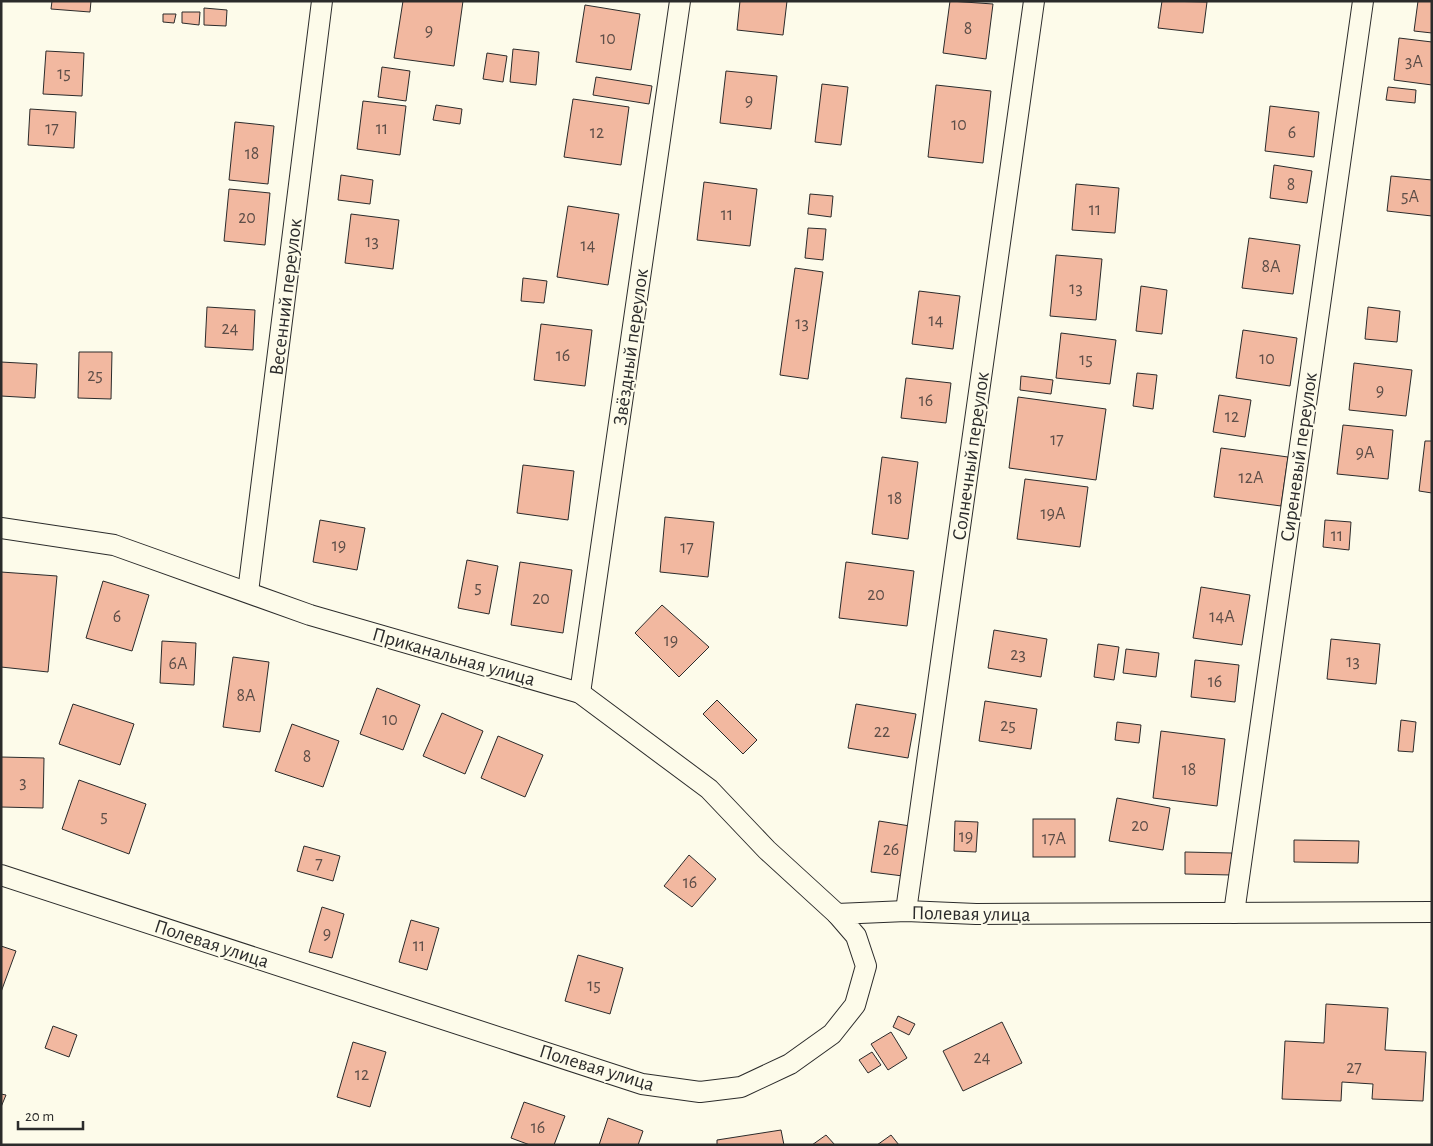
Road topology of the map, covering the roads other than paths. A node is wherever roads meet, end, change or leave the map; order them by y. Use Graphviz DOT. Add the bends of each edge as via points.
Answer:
graph roads {
  1 [pos="322,1"];
  2 [pos="680,1"];
  3 [pos="1034,1"];
  4 [pos="1363,1"];
  5 [pos="1,528"];
  6 [pos="248,592"];
  7 [pos="580,693"];
  8 [pos="1,875"];
  9 [pos="906,912"];
  10 [pos="1432,912"];
  11 [pos="1234,913"];
  12 [pos="837,914"];
  1 -- 6 [label="street, Весенний переулок"];
  2 -- 7 [label="street, Звёздный переулок"];
  3 -- 9 [label="street, Солнечный переулок"];
  4 -- 11 [label="street, Сиреневый переулок"];
  5 -- 6 [label="street, Приканальная улица" via="114,545"];
  6 -- 7 [label="street, Приканальная улица" via="310,615"];
  7 -- 12 [label="street, Приканальная улица" via="710,789 767,850"];
  8 -- 12 [label="street, Полевая улица" via="642,1084 700,1092 741,1087 790,1064 832,1034 855,1005 866,966 856,936"];
  9 -- 11 [label="street, Полевая улица"];
  9 -- 12 [label="street, Полевая улица"];
  10 -- 11 [label="street, Полевая улица"];
}
